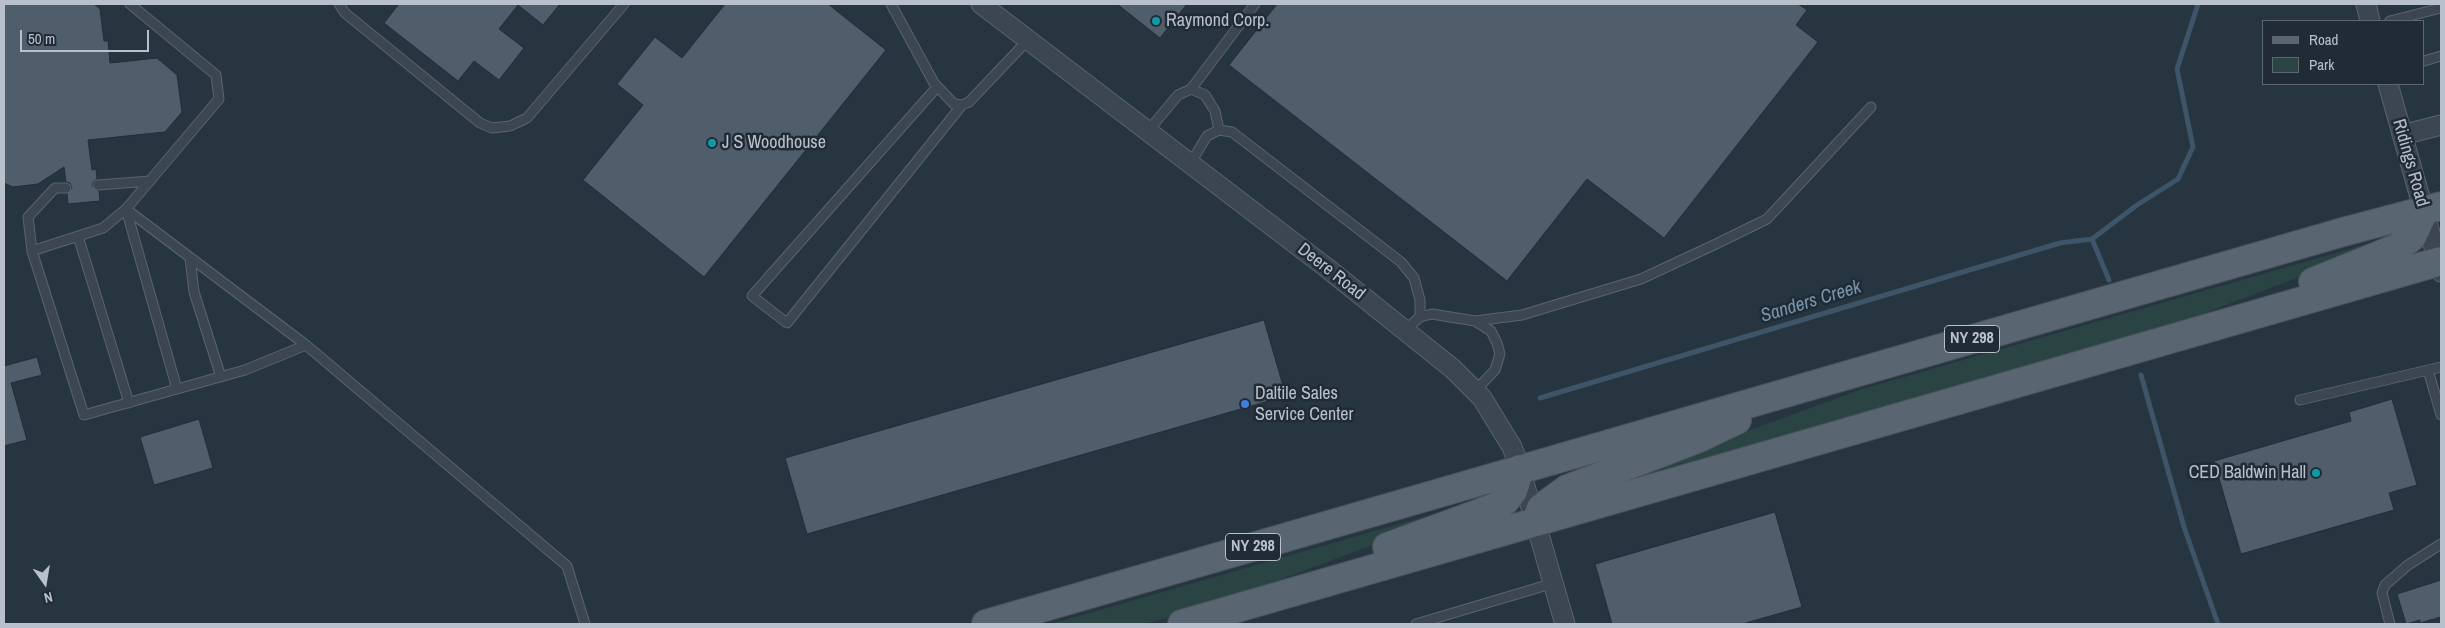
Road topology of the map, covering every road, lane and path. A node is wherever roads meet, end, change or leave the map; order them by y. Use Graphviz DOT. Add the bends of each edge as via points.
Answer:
graph roads {
  1 [pos="130,4"];
  2 [pos="339,4"];
  3 [pos="624,4"];
  4 [pos="892,4"];
  5 [pos="981,4"];
  6 [pos="1255,4"];
  7 [pos="2366,4"];
  8 [pos="2441,8"];
  9 [pos="2370,20"];
  10 [pos="2394,20"];
  11 [pos="1028,40"];
  12 [pos="2441,56"];
  13 [pos="2425,61"];
  14 [pos="2388,85"];
  15 [pos="937,87"];
  16 [pos="1191,89"];
  17 [pos="962,105"];
  18 [pos="1871,106"];
  19 [pos="2441,125"];
  20 [pos="1219,130"];
  21 [pos="1148,131"];
  22 [pos="2402,135"];
  23 [pos="1190,164"];
  24 [pos="150,181"];
  25 [pos="98,185"];
  26 [pos="66,188"];
  27 [pos="126,209"];
  28 [pos="2432,209"];
  29 [pos="78,236"];
  30 [pos="32,252"];
  31 [pos="190,258"];
  32 [pos="2440,262"];
  33 [pos="1420,316"];
  34 [pos="1475,321"];
  35 [pos="2221,324"];
  36 [pos="1405,330"];
  37 [pos="306,346"];
  38 [pos="2441,367"];
  39 [pos="2428,370"];
  40 [pos="221,377"];
  41 [pos="1807,386"];
  42 [pos="177,389"];
  43 [pos="1475,391"];
  44 [pos="2300,400"];
  45 [pos="129,403"];
  46 [pos="2441,415"];
  47 [pos="1520,470"];
  48 [pos="1536,522"];
  49 [pos="2441,544"];
  50 [pos="1554,583"];
  51 [pos="1262,601"];
  52 [pos="584,624"];
  53 [pos="986,624"];
  54 [pos="1182,624"];
  55 [pos="1416,624"];
  56 [pos="1566,624"];
  57 [pos="2390,624"];
  1 -- 24 [label="lane" via="216,75 219,100"];
  2 -- 3 [label="lane" via="345,13 465,111 492,128 510,126 527,118"];
  4 -- 15 [label="lane"];
  5 -- 11 [label="street, Deere Road"];
  6 -- 16 [label="lane"];
  7 -- 9 [label="street"];
  8 -- 10 [label="lane"];
  11 -- 17 [label="lane" via="969,102"];
  11 -- 21 [label="street, Deere Road"];
  12 -- 13 [label="lane"];
  14 -- 22 [label="street, Ridings Road"];
  15 -- 17 [label="lane" via="954,104"];
  15 -- 17 [label="lane" via="752,296 787,324"];
  16 -- 20 [label="lane" via="1204,94 1215,111"];
  16 -- 21 [label="lane" via="1178,95"];
  18 -- 34 [label="lane" via="1767,219 1641,279 1522,315"];
  19 -- 22 [label="street"];
  20 -- 23 [label="lane" via="1207,136"];
  20 -- 33 [label="lane" via="1232,132 1401,262 1414,278"];
  21 -- 23 [label="street, Deere Road"];
  22 -- 28 [label="street, Ridings Road"];
  23 -- 36 [label="street, Deere Road"];
  24 -- 25 [label="lane"];
  24 -- 27 [label="lane"];
  26 -- 30 [label="lane" via="55,188 28,217"];
  27 -- 29 [label="lane" via="103,228"];
  27 -- 31 [label="lane"];
  27 -- 42 [label="lane"];
  28 -- 32 [label="street, Ridings Road"];
  28 -- 35 [label="main road" via="2412,237 2397,248"];
  28 -- 41 [label="main road, NY 298"];
  29 -- 30 [label="lane"];
  29 -- 45 [label="lane"];
  30 -- 45 [label="lane" via="84,415"];
  31 -- 37 [label="lane"];
  31 -- 40 [label="lane" via="194,292"];
  32 -- 35 [label="main road"];
  33 -- 34 [label="lane" via="1432,314"];
  33 -- 36 [label="lane"];
  34 -- 43 [label="lane" via="1491,331 1500,354 1494,370"];
  35 -- 48 [label="main road"];
  36 -- 43 [label="street, Deere Road"];
  37 -- 40 [label="lane"];
  37 -- 52 [label="lane" via="567,566"];
  38 -- 39 [label="lane"];
  39 -- 44 [label="lane"];
  39 -- 46 [label="lane"];
  40 -- 42 [label="lane"];
  41 -- 47 [label="main road, NY 298"];
  41 -- 48 [label="main road" via="1697,440 1567,489 1541,508"];
  42 -- 45 [label="lane"];
  43 -- 47 [label="street, Deere Road" via="1495,417 1512,447"];
  47 -- 48 [label="street, Deere Road"];
  47 -- 51 [label="main road" via="1513,491 1496,507 1381,550"];
  47 -- 53 [label="main road, NY 298"];
  48 -- 50 [label="street, Deere Road"];
  48 -- 51 [label="main road"];
  49 -- 57 [label="lane" via="2384,585 2382,593"];
  50 -- 55 [label="lane"];
  50 -- 56 [label="street, Deere Road"];
  51 -- 54 [label="main road"];
}
